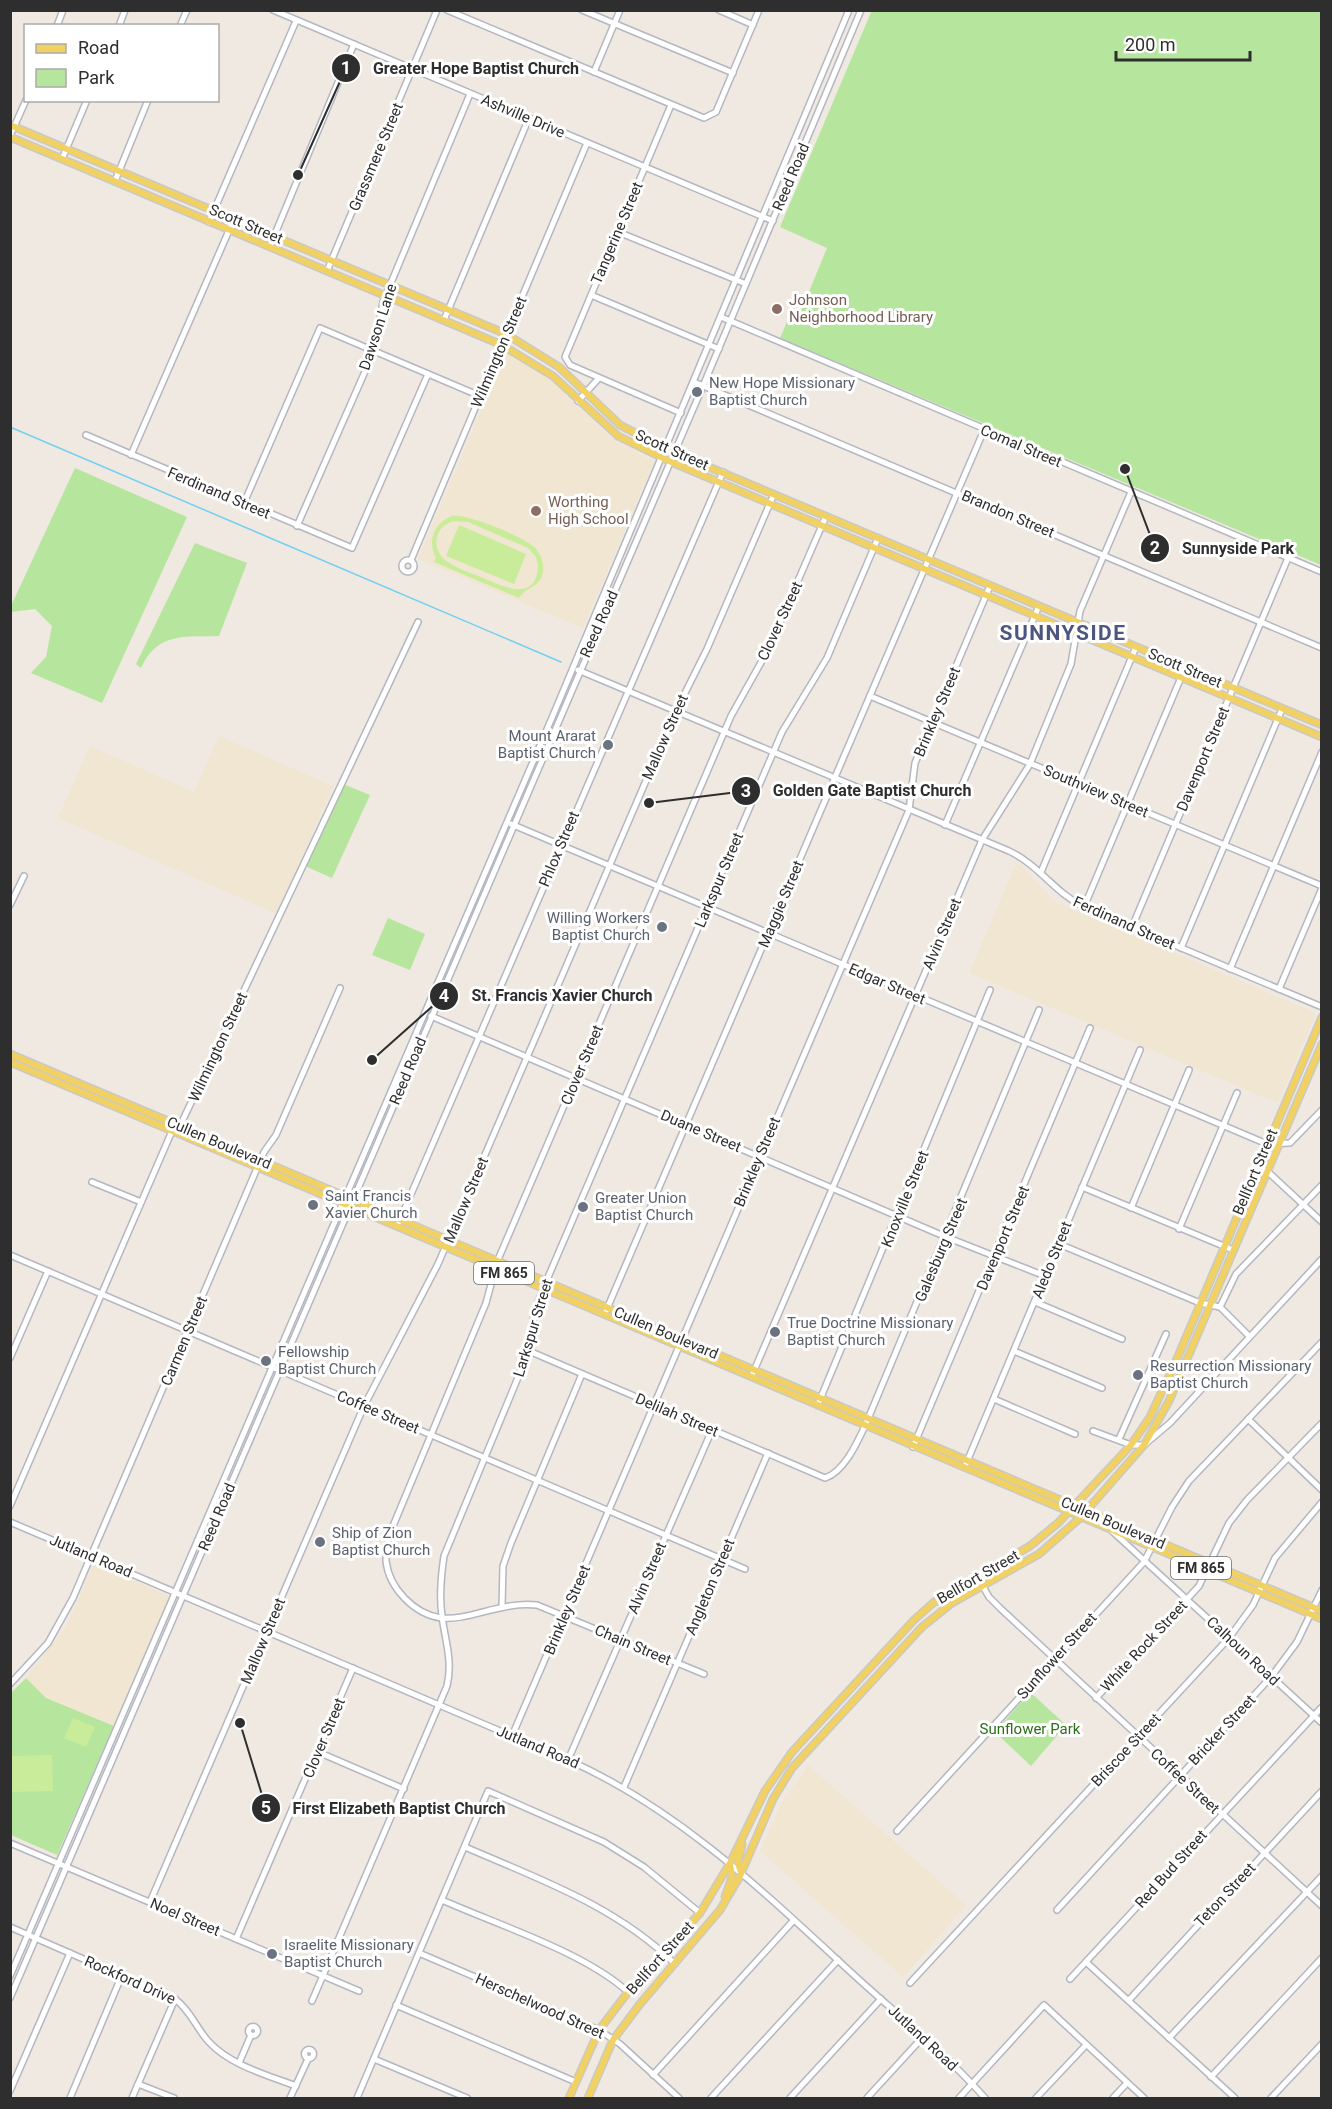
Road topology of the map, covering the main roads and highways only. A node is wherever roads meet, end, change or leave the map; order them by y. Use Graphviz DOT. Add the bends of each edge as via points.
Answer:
graph roads {
  1 [pos="13,126"];
  2 [pos="10,136"];
  3 [pos="168,191"];
  4 [pos="163,202"];
  5 [pos="1322,725"];
  6 [pos="1322,737"];
  7 [pos="1322,1017"];
  8 [pos="1322,1043"];
  9 [pos="11,1058"];
  10 [pos="62,1076"];
  11 [pos="63,1085"];
  12 [pos="1289,1092"];
  13 [pos="1299,1096"];
  14 [pos="114,1102"];
  15 [pos="344,1200"];
  16 [pos="398,1224"];
  17 [pos="544,1286"];
  18 [pos="1176,1361"];
  19 [pos="1185,1364"];
  20 [pos="965,1465"];
  21 [pos="1074,1506"];
  22 [pos="1068,1512"];
  23 [pos="1086,1512"];
  24 [pos="1080,1518"];
  25 [pos="1013,1557"];
  26 [pos="1017,1567"];
  27 [pos="1208,1567"];
  28 [pos="1312,1611"];
  29 [pos="1322,1611"];
  30 [pos="1322,1619"];
  31 [pos="914,1620"];
  32 [pos="922,1627"];
  33 [pos="870,1667"];
  34 [pos="878,1674"];
  35 [pos="827,1713"];
  36 [pos="835,1721"];
  37 [pos="784,1762"];
  38 [pos="792,1768"];
  39 [pos="754,1812"];
  40 [pos="765,1816"];
  41 [pos="745,1834"];
  42 [pos="730,1863"];
  43 [pos="741,1872"];
  44 [pos="720,1910"];
  45 [pos="569,2098"];
  46 [pos="588,2098"];
  1 -- 3 [label="main road, Scott Street"];
  2 -- 4 [label="main road, Scott Street"];
  3 -- 4 [label="main road"];
  3 -- 5 [label="main road, Scott Street" via="506,334 559,367 620,425 669,450"];
  4 -- 6 [label="main road, Scott Street" via="502,345 553,376 618,436 666,459"];
  7 -- 12 [label="main road, Bellfort Street"];
  8 -- 13 [label="main road, Bellfort Street"];
  9 -- 10 [label="main road, Cullen Boulevard / FM 865"];
  9 -- 11 [label="main road, Cullen Boulevard / FM 865"];
  10 -- 11 [label="main road"];
  10 -- 14 [label="main road, Cullen Boulevard / FM 865"];
  11 -- 14 [label="main road, Cullen Boulevard / FM 865"];
  12 -- 13 [label="main road"];
  12 -- 18 [label="main road, Bellfort Street"];
  13 -- 19 [label="main road, Bellfort Street"];
  14 -- 15 [label="main road, Cullen Boulevard / FM 865" via="180,1126"];
  14 -- 15 [label="main road, Cullen Boulevard / FM 865" via="258,1168"];
  15 -- 16 [label="main road, Cullen Boulevard / FM 865"];
  16 -- 17 [label="main road, Cullen Boulevard / FM 865" via="494,1269"];
  16 -- 17 [label="main road, Cullen Boulevard / FM 865" via="448,1240"];
  17 -- 20 [label="main road, Cullen Boulevard / FM 865"];
  18 -- 19 [label="main road"];
  18 -- 21 [label="main road, Bellfort Street" via="1150,1417 1131,1445"];
  19 -- 23 [label="main road, Bellfort Street" via="1144,1445"];
  20 -- 21 [label="main road, Cullen Boulevard / FM 865"];
  20 -- 22 [label="main road, Cullen Boulevard / FM 865"];
  21 -- 22 [label="main road, Bellfort Street"];
  21 -- 23 [label="main road, Cullen Boulevard / FM 865"];
  22 -- 24 [label="main road, Cullen Boulevard / FM 865"];
  22 -- 25 [label="main road, Bellfort Street" via="1043,1537"];
  23 -- 24 [label="main road, Bellfort Street"];
  23 -- 27 [label="main road, Cullen Boulevard / FM 865"];
  24 -- 26 [label="main road, Bellfort Street" via="1055,1542"];
  24 -- 27 [label="main road, Cullen Boulevard / FM 865"];
  25 -- 26 [label="main road"];
  25 -- 31 [label="main road, Bellfort Street" via="949,1592"];
  26 -- 32 [label="main road, Bellfort Street" via="952,1603"];
  27 -- 28 [label="main road, Cullen Boulevard / FM 865" via="1262,1586"];
  27 -- 28 [label="main road, Cullen Boulevard / FM 865" via="1259,1593"];
  28 -- 29 [label="main road, Cullen Boulevard / FM 865"];
  28 -- 30 [label="main road, Cullen Boulevard / FM 865"];
  31 -- 32 [label="main road"];
  31 -- 33 [label="main road, Bellfort Street"];
  32 -- 34 [label="main road, Bellfort Street"];
  33 -- 34 [label="main road"];
  33 -- 35 [label="main road, Bellfort Street"];
  34 -- 36 [label="main road, Bellfort Street"];
  35 -- 36 [label="main road"];
  35 -- 37 [label="main road, Bellfort Street"];
  36 -- 38 [label="main road, Bellfort Street"];
  37 -- 38 [label="main road"];
  37 -- 39 [label="main road, Bellfort Street"];
  38 -- 40 [label="main road, Bellfort Street"];
  39 -- 40 [label="main road"];
  39 -- 41 [label="main road, Bellfort Street"];
  40 -- 43 [label="main road, Bellfort Street"];
  41 -- 42 [label="main road, Bellfort Street"];
  41 -- 43 [label="main road" via="738,1863"];
  42 -- 44 [label="main road" via="732,1877"];
  42 -- 45 [label="main road, Bellfort Street" via="700,1913 599,2030"];
  43 -- 44 [label="main road, Bellfort Street"];
  44 -- 46 [label="main road, Bellfort Street" via="614,2040"];
}
